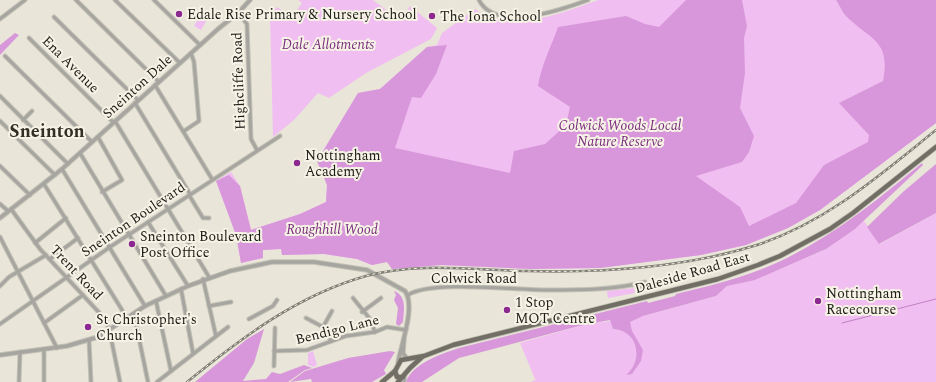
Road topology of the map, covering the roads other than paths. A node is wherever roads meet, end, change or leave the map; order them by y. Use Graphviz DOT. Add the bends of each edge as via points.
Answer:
graph roads {
  1 [pos="25,0"];
  2 [pos="76,0"];
  3 [pos="116,0"];
  4 [pos="154,0"];
  5 [pos="250,0"];
  6 [pos="479,0"];
  7 [pos="588,0"];
  8 [pos="238,13"];
  9 [pos="54,17"];
  10 [pos="0,19"];
  11 [pos="29,38"];
  12 [pos="200,45"];
  13 [pos="191,53"];
  14 [pos="5,56"];
  15 [pos="180,63"];
  16 [pos="157,83"];
  17 [pos="0,96"];
  18 [pos="137,101"];
  19 [pos="32,111"];
  20 [pos="23,120"];
  21 [pos="0,121"];
  22 [pos="114,121"];
  23 [pos="184,131"];
  24 [pos="280,136"];
  25 [pos="98,137"];
  26 [pos="92,142"];
  27 [pos="936,147"];
  28 [pos="257,150"];
  29 [pos="80,154"];
  30 [pos="68,164"];
  31 [pos="0,166"];
  32 [pos="62,169"];
  33 [pos="55,175"];
  34 [pos="212,179"];
  35 [pos="44,184"];
  36 [pos="102,192"];
  37 [pos="189,194"];
  38 [pos="30,196"];
  39 [pos="0,204"];
  40 [pos="168,208"];
  41 [pos="10,210"];
  42 [pos="0,218"];
  43 [pos="66,218"];
  44 [pos="208,218"];
  45 [pos="148,222"];
  46 [pos="129,234"];
  47 [pos="0,237"];
  48 [pos="78,238"];
  49 [pos="35,243"];
  50 [pos="110,247"];
  51 [pos="46,255"];
  52 [pos="50,259"];
  53 [pos="91,260"];
  54 [pos="18,272"];
  55 [pos="66,277"];
  56 [pos="209,277"];
  57 [pos="203,279"];
  58 [pos="0,286"];
  59 [pos="188,286"];
  60 [pos="181,289"];
  61 [pos="642,289"];
  62 [pos="83,295"];
  63 [pos="408,295"];
  64 [pos="166,296"];
  65 [pos="378,299"];
  66 [pos="277,300"];
  67 [pos="32,301"];
  68 [pos="156,301"];
  69 [pos="353,301"];
  70 [pos="231,302"];
  71 [pos="145,306"];
  72 [pos="209,306"];
  73 [pos="326,312"];
  74 [pos="362,312"];
  75 [pos="134,314"];
  76 [pos="127,318"];
  77 [pos="306,318"];
  78 [pos="249,319"];
  79 [pos="310,320"];
  80 [pos="44,323"];
  81 [pos="0,324"];
  82 [pos="307,324"];
  83 [pos="228,327"];
  84 [pos="323,327"];
  85 [pos="406,330"];
  86 [pos="108,331"];
  87 [pos="279,332"];
  88 [pos="375,332"];
  89 [pos="216,336"];
  90 [pos="404,338"];
  91 [pos="89,340"];
  92 [pos="331,341"];
  93 [pos="57,348"];
  94 [pos="44,350"];
  95 [pos="274,351"];
  96 [pos="20,352"];
  97 [pos="193,354"];
  98 [pos="0,355"];
  99 [pos="424,356"];
  100 [pos="269,360"];
  101 [pos="274,360"];
  102 [pos="408,360"];
  103 [pos="398,363"];
  104 [pos="274,366"];
  105 [pos="410,368"];
  106 [pos="171,371"];
  107 [pos="395,371"];
  108 [pos="401,380"];
  109 [pos="19,382"];
  110 [pos="44,382"];
  111 [pos="91,382"];
  112 [pos="120,382"];
  113 [pos="148,382"];
  114 [pos="157,382"];
  115 [pos="382,382"];
  1 -- 10 [label="street"];
  2 -- 16 [label="street"];
  3 -- 15 [label="street"];
  4 -- 12 [label="street"];
  5 -- 8 [label="street, Sneinton Dale"];
  6 -- 7 [label="street" via="490,13 516,16 555,10"];
  8 -- 12 [label="street, Sneinton Dale"];
  8 -- 28 [label="street, Highcliffe Road" via="247,24 251,138"];
  9 -- 18 [label="street"];
  11 -- 22 [label="street, Ena Avenue"];
  12 -- 13 [label="street, Sneinton Dale"];
  13 -- 15 [label="street, Sneinton Dale"];
  13 -- 23 [label="street" via="199,121"];
  14 -- 26 [label="street"];
  15 -- 16 [label="street, Sneinton Dale"];
  16 -- 18 [label="street, Sneinton Dale"];
  16 -- 23 [label="street"];
  17 -- 20 [label="street"];
  18 -- 22 [label="street, Sneinton Dale"];
  18 -- 37 [label="street"];
  19 -- 20 [label="street"];
  20 -- 30 [label="street"];
  21 -- 33 [label="street"];
  22 -- 25 [label="street, Sneinton Dale"];
  22 -- 40 [label="street, Ena Avenue"];
  23 -- 34 [label="street"];
  24 -- 28 [label="street, Sneinton Boulevard"];
  25 -- 26 [label="street, Sneinton Dale"];
  25 -- 36 [label="street" via="122,180"];
  26 -- 29 [label="street, Sneinton Dale"];
  27 -- 99 [label="main road, Daleside Road East" via="836,225 758,265 718,279 453,345"];
  28 -- 34 [label="street, Sneinton Boulevard"];
  29 -- 30 [label="street, Sneinton Dale"];
  29 -- 36 [label="street"];
  30 -- 32 [label="street, Sneinton Dale"];
  31 -- 38 [label="street"];
  32 -- 33 [label="street, Sneinton Dale"];
  32 -- 50 [label="street"];
  33 -- 35 [label="street, Sneinton Dale"];
  34 -- 37 [label="street, Sneinton Boulevard"];
  35 -- 38 [label="street, Sneinton Dale"];
  35 -- 43 [label="street"];
  36 -- 46 [label="street"];
  37 -- 40 [label="street, Sneinton Boulevard"];
  37 -- 44 [label="street" via="203,218"];
  38 -- 41 [label="street, Sneinton Dale"];
  39 -- 41 [label="street, Trent Road"];
  40 -- 45 [label="street, Sneinton Boulevard"];
  40 -- 56 [label="street, Ena Avenue"];
  41 -- 42 [label="street, Sneinton Dale"];
  41 -- 49 [label="street, Trent Road"];
  43 -- 48 [label="street"];
  43 -- 49 [label="street"];
  45 -- 46 [label="street, Sneinton Boulevard"];
  45 -- 59 [label="street"];
  46 -- 50 [label="street, Sneinton Boulevard"];
  46 -- 64 [label="street"];
  47 -- 54 [label="street"];
  48 -- 52 [label="street"];
  48 -- 53 [label="street"];
  49 -- 51 [label="street, Trent Road"];
  50 -- 53 [label="street, Sneinton Boulevard"];
  50 -- 71 [label="street"];
  51 -- 52 [label="street, Trent Road"];
  51 -- 54 [label="street"];
  52 -- 55 [label="street, Trent Road"];
  53 -- 55 [label="street, Sneinton Boulevard"];
  53 -- 76 [label="street"];
  54 -- 58 [label="street"];
  54 -- 67 [label="street"];
  55 -- 62 [label="street, Trent Road"];
  55 -- 67 [label="street, Sneinton Boulevard"];
  56 -- 57 [label="street"];
  56 -- 63 [label="street" via="272,262 314,262 370,271"];
  57 -- 59 [label="street"];
  57 -- 72 [label="street"];
  59 -- 60 [label="street"];
  60 -- 64 [label="street"];
  60 -- 97 [label="street"];
  61 -- 63 [label="street, Colwick Road" via="642,282 615,287 565,290 428,288 419,289"];
  62 -- 80 [label="street"];
  62 -- 86 [label="street, Trent Road" via="106,320"];
  63 -- 85 [label="street"];
  64 -- 68 [label="street"];
  65 -- 74 [label="street"];
  66 -- 78 [label="street" via="273,306"];
  67 -- 80 [label="street"];
  67 -- 81 [label="street, Sneinton Boulevard"];
  68 -- 71 [label="street"];
  68 -- 106 [label="street"];
  69 -- 74 [label="street"];
  70 -- 72 [label="street"];
  71 -- 75 [label="street"];
  72 -- 89 [label="street"];
  73 -- 84 [label="street" via="331,312"];
  74 -- 88 [label="street" via="372,323"];
  75 -- 76 [label="street"];
  75 -- 113 [label="street"];
  76 -- 86 [label="street"];
  77 -- 79 [label="street"];
  79 -- 82 [label="street"];
  79 -- 84 [label="street"];
  80 -- 93 [label="street"];
  83 -- 89 [label="street"];
  84 -- 92 [label="street"];
  85 -- 88 [label="street, Bendigo Lane" via="390,327"];
  85 -- 90 [label="street"];
  86 -- 91 [label="street"];
  86 -- 112 [label="street, Trent Road" via="112,338"];
  87 -- 95 [label="street, Bendigo Lane" via="275,330"];
  88 -- 92 [label="street, Bendigo Lane" via="349,335"];
  89 -- 97 [label="street"];
  90 -- 102 [label="street" via="403,353"];
  90 -- 103 [label="street"];
  91 -- 93 [label="street"];
  91 -- 111 [label="street"];
  92 -- 95 [label="street, Bendigo Lane" via="301,351"];
  93 -- 94 [label="street"];
  94 -- 96 [label="street"];
  94 -- 110 [label="street"];
  95 -- 101 [label="street, Bendigo Lane"];
  96 -- 98 [label="street"];
  96 -- 109 [label="street"];
  97 -- 106 [label="street"];
  99 -- 102 [label="main road, Daleside Road East"];
  99 -- 105 [label="main road, Daleside Road East"];
  100 -- 101 [label="street"];
  101 -- 104 [label="street, Bendigo Lane"];
  102 -- 103 [label="main road, Daleside Road East"];
  102 -- 105 [label="main road"];
  103 -- 107 [label="main road"];
  105 -- 108 [label="main road, Daleside Road East"];
  106 -- 114 [label="street"];
  107 -- 108 [label="main road"];
  107 -- 115 [label="main road"];
}
